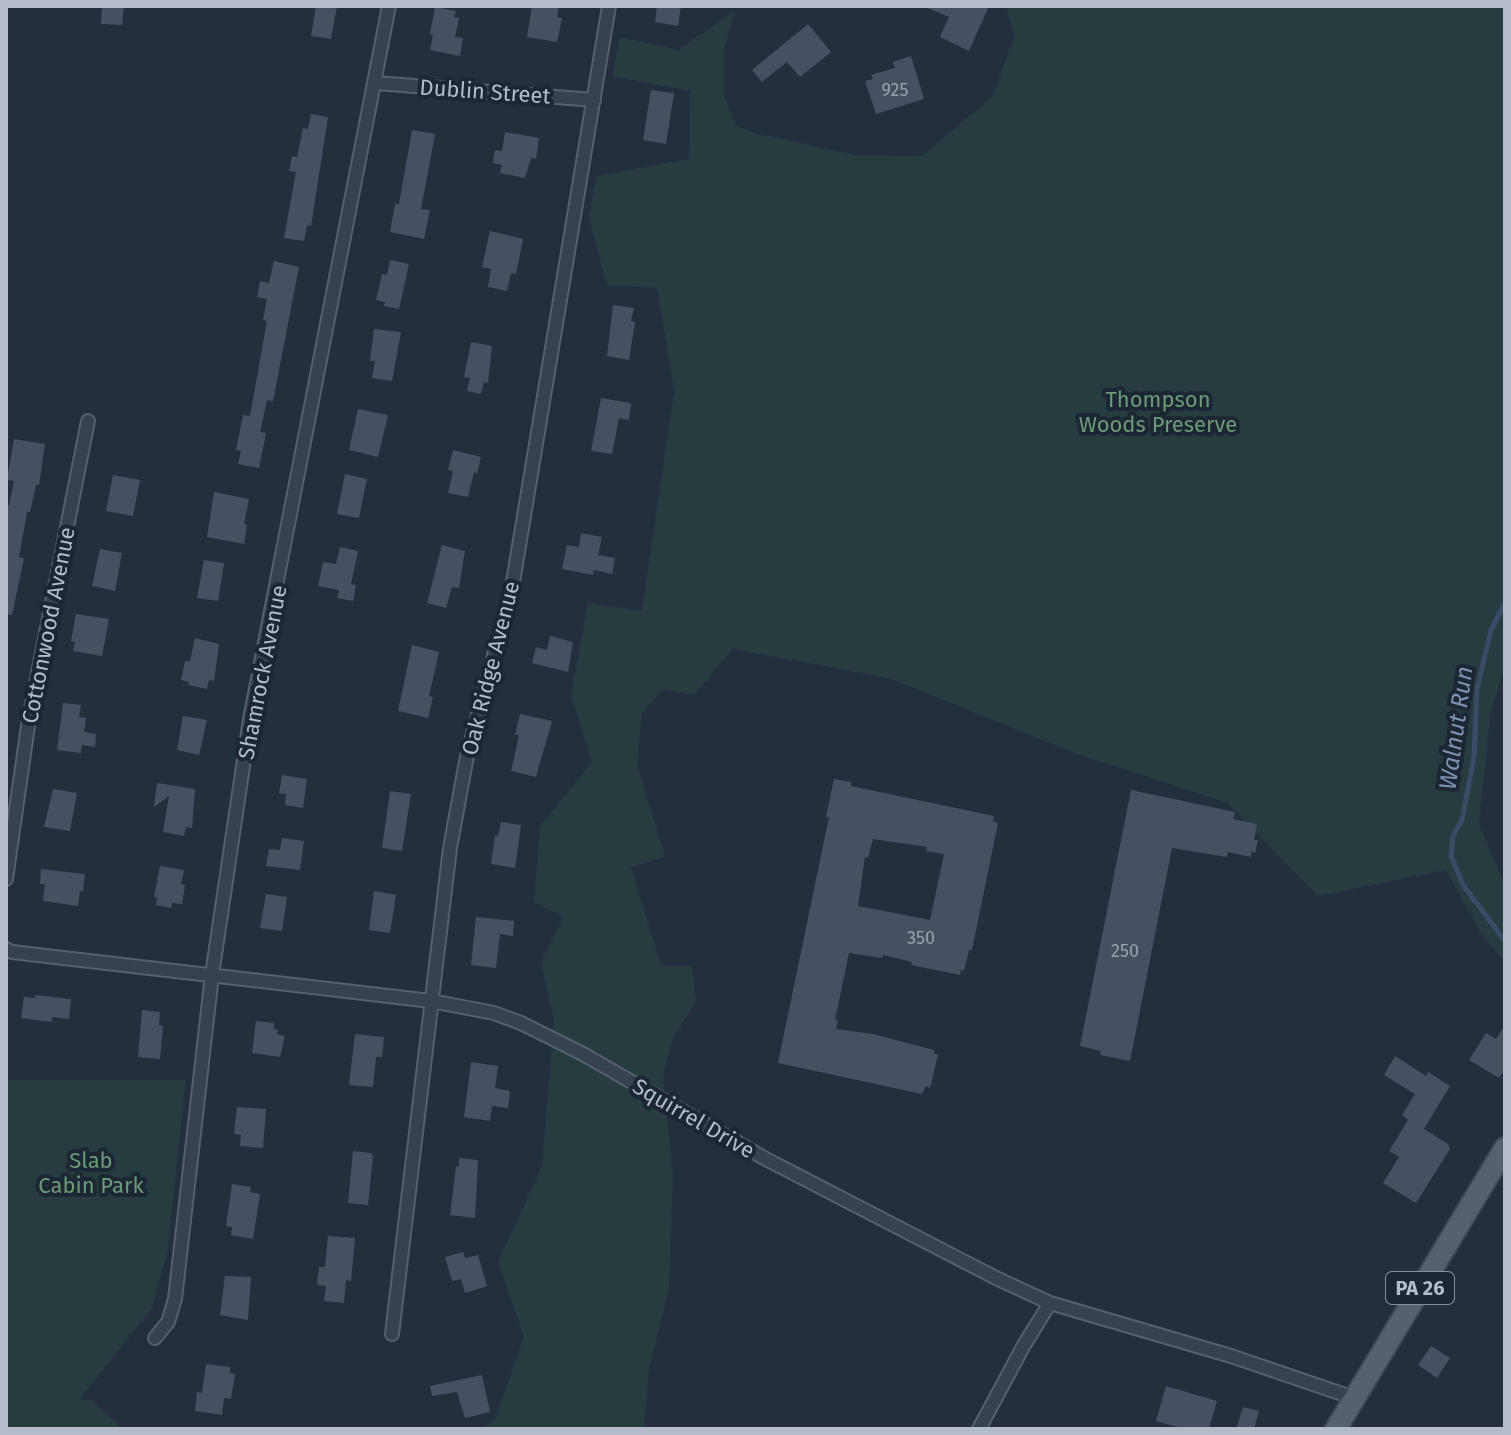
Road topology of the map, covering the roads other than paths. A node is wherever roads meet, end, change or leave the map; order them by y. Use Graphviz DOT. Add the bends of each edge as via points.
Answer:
graph roads {
  1 [pos="389,6"];
  2 [pos="609,6"];
  3 [pos="376,83"];
  4 [pos="594,100"];
  5 [pos="88,421"];
  6 [pos="6,879"];
  7 [pos="6,949"];
  8 [pos="212,975"];
  9 [pos="431,1001"];
  10 [pos="1505,1148"];
  11 [pos="1050,1303"];
  12 [pos="392,1334"];
  13 [pos="155,1338"];
  14 [pos="1354,1398"];
  15 [pos="979,1429"];
  16 [pos="1336,1429"];
  1 -- 3 [label="street, Shamrock Avenue"];
  2 -- 4 [label="street, Oak Ridge Avenue"];
  3 -- 4 [label="street, Dublin Street"];
  3 -- 8 [label="street, Shamrock Avenue" via="250,719"];
  4 -- 9 [label="street, Oak Ridge Avenue" via="512,588 458,802"];
  5 -- 6 [label="street, Cottonwood Avenue" via="29,719"];
  7 -- 8 [label="street, Squirrel Drive"];
  8 -- 9 [label="street, Squirrel Drive"];
  8 -- 13 [label="street, Shamrock Avenue" via="175,1299 168,1322"];
  9 -- 11 [label="street, Squirrel Drive" via="521,1023 764,1158"];
  9 -- 12 [label="street, Oak Ridge Avenue"];
  10 -- 14 [label="main road, PA 26"];
  11 -- 14 [label="street, Squirrel Drive"];
  11 -- 15 [label="street"];
  14 -- 16 [label="main road, PA 26"];
}
